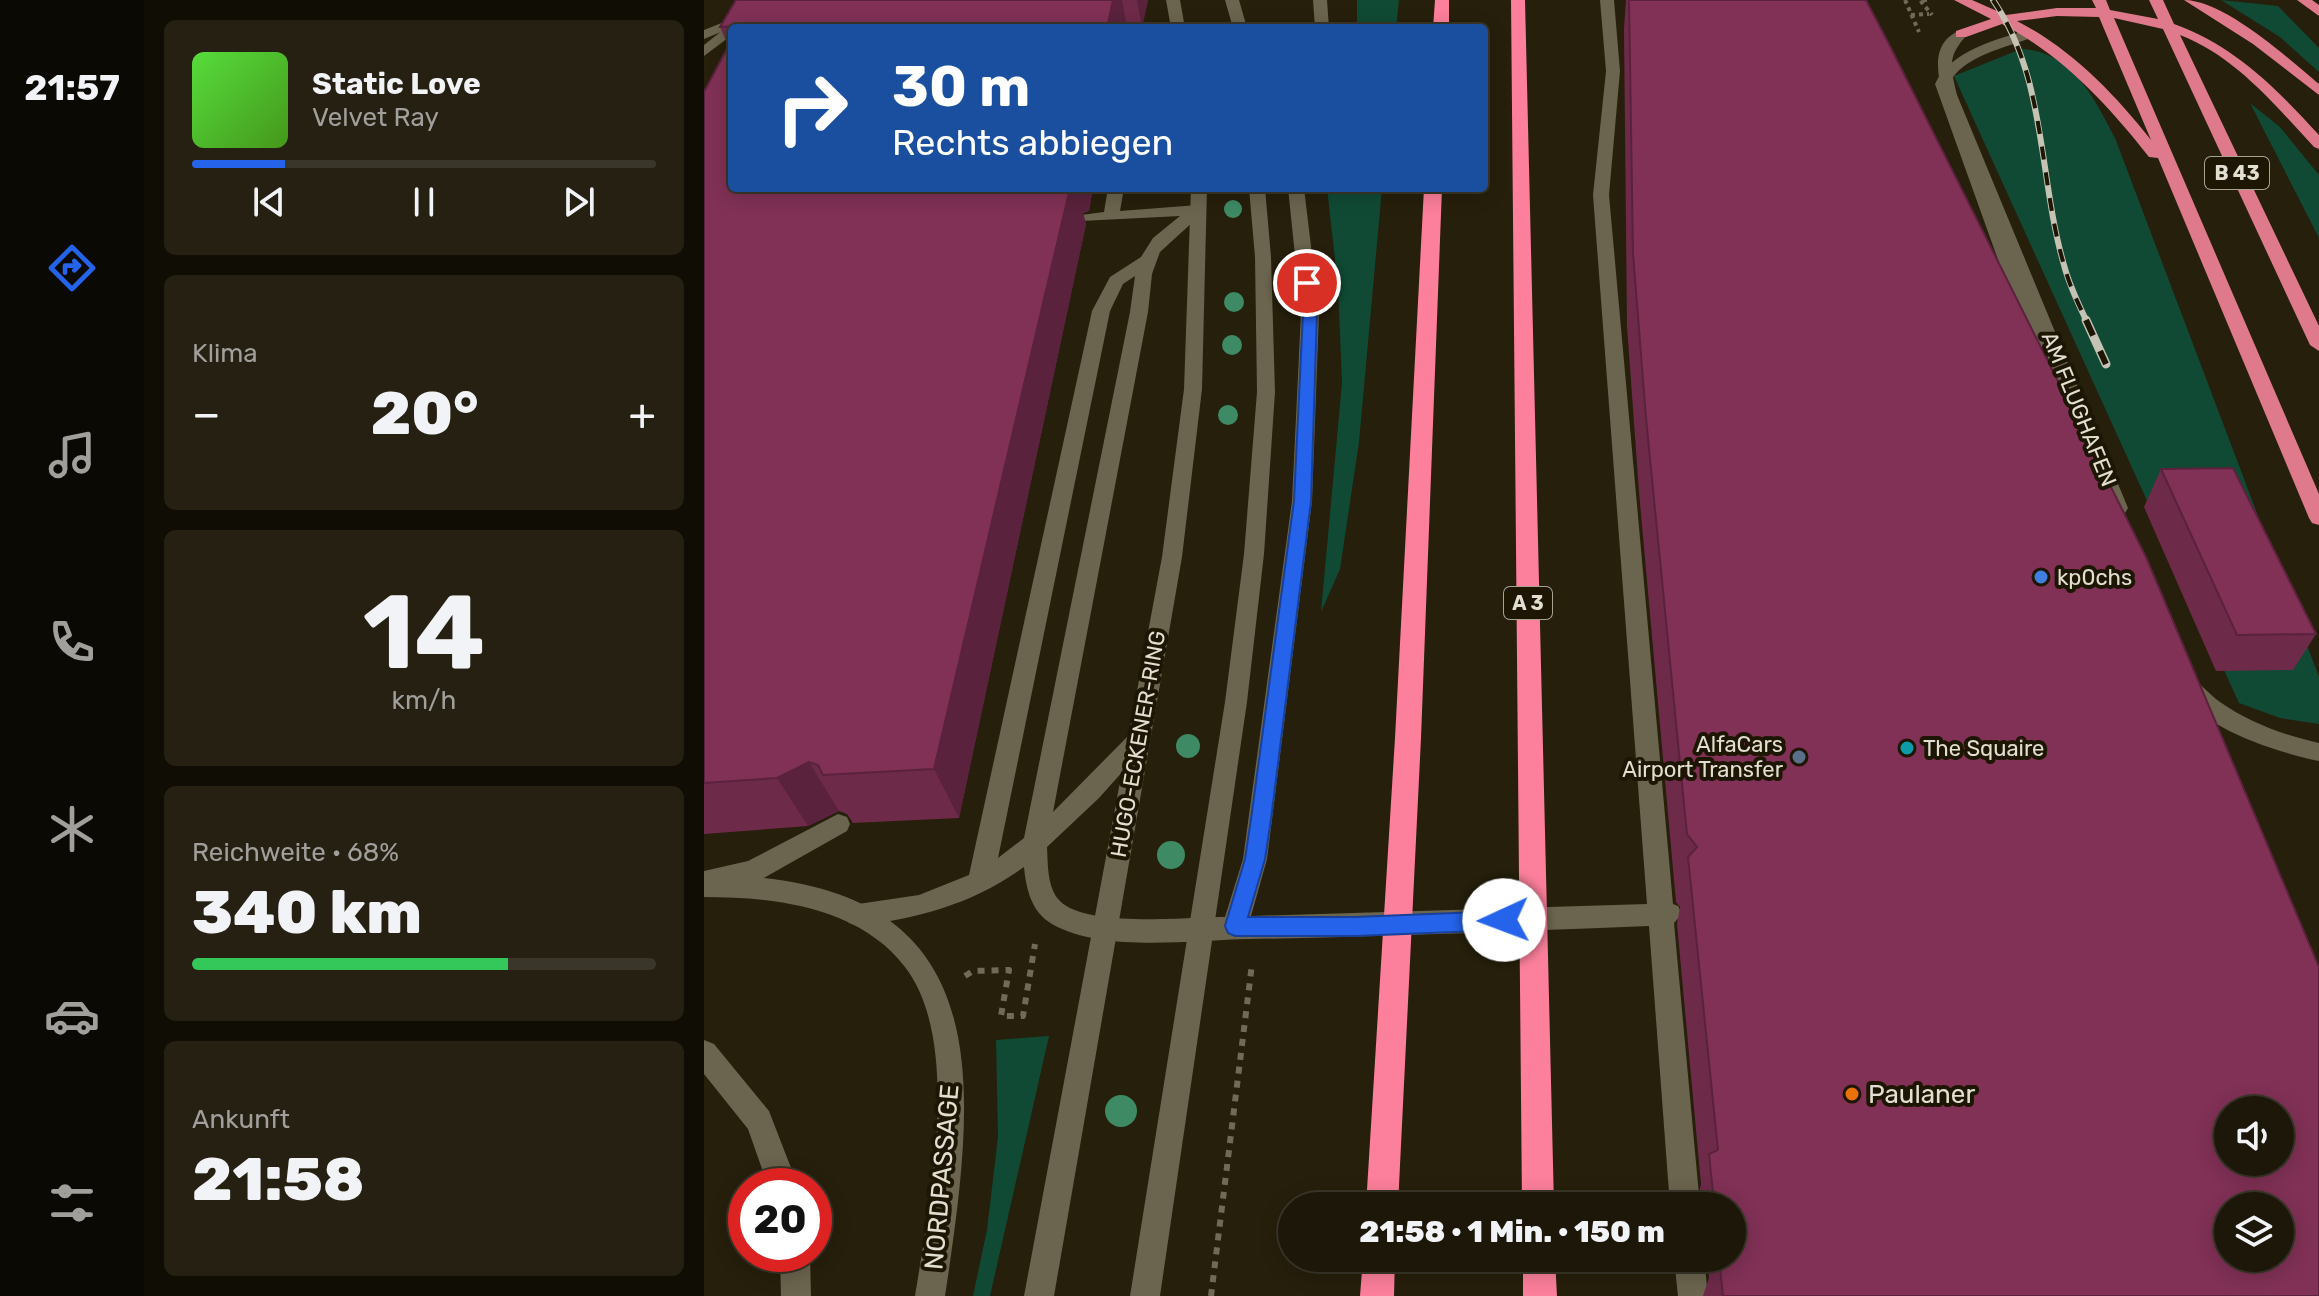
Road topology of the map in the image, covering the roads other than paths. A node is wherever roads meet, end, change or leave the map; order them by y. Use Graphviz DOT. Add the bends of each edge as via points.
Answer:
graph roads {
  1 [pos="791,0"];
  2 [pos="1173,0"];
  3 [pos="1232,0"];
  4 [pos="1320,0"];
  5 [pos="1442,0"];
  6 [pos="1518,0"];
  7 [pos="1607,0"];
  8 [pos="1961,0"];
  9 [pos="2099,0"];
  10 [pos="2156,0"];
  11 [pos="2191,0"];
  12 [pos="2304,0"];
  13 [pos="2319,12"];
  14 [pos="743,18"];
  15 [pos="729,24"];
  16 [pos="736,24"];
  17 [pos="1177,24"];
  18 [pos="1239,24"];
  19 [pos="1322,24"];
  20 [pos="1441,24"];
  21 [pos="728,25"];
  22 [pos="728,31"];
  23 [pos="1961,34"];
  24 [pos="2029,34"];
  25 [pos="704,35"];
  26 [pos="704,52"];
  27 [pos="2319,91"];
  28 [pos="2319,144"];
  29 [pos="2174,180"];
  30 [pos="1115,192"];
  31 [pos="1199,192"];
  32 [pos="1257,192"];
  33 [pos="1297,192"];
  34 [pos="1433,192"];
  35 [pos="1198,210"];
  36 [pos="1111,217"];
  37 [pos="1087,218"];
  38 [pos="1147,260"];
  39 [pos="2319,345"];
  40 [pos="2319,518"];
  41 [pos="2205,723"];
  42 [pos="1138,741"];
  43 [pos="2319,752"];
  44 [pos="838,824"];
  45 [pos="980,882"];
  46 [pos="704,884"];
  47 [pos="1669,914"];
  48 [pos="858,915"];
  49 [pos="1235,926"];
  50 [pos="704,1053"];
  51 [pos="776,1168"];
  52 [pos="1383,1192"];
  53 [pos="1538,1192"];
  54 [pos="1684,1192"];
  55 [pos="795,1272"];
  56 [pos="1378,1272"];
  57 [pos="1539,1272"];
  58 [pos="1690,1272"];
  59 [pos="796,1296"];
  60 [pos="930,1296"];
  61 [pos="1039,1296"];
  62 [pos="1145,1296"];
  63 [pos="1377,1296"];
  64 [pos="1540,1296"];
  65 [pos="1693,1296"];
  1 -- 14 [label="street"];
  2 -- 17 [label="street"];
  3 -- 18 [label="street"];
  4 -- 19 [label="street"];
  5 -- 20 [label="highway"];
  6 -- 53 [label="highway, A 3"];
  7 -- 54 [label="street" via="1613,71 1601,195"];
  8 -- 24 [label="highway"];
  9 -- 29 [label="highway, B 43"];
  10 -- 39 [label="highway, B 43"];
  11 -- 27 [label="highway" via="2286,62"];
  12 -- 13 [label="highway"];
  14 -- 15 [label="street"];
  14 -- 16 [label="street"];
  21 -- 25 [label="street"];
  22 -- 26 [label="street"];
  23 -- 24 [label="street, AM FLUGHAFEN" via="1947,46 1944,58 1943,69 1950,95 2121,528 2035,339 1942,84 1949,70 1961,63"];
  23 -- 28 [label="highway" via="2024,10 2067,8 2157,21 2203,40 2248,71"];
  24 -- 29 [label="highway" via="2082,70"];
  29 -- 40 [label="highway, B 43"];
  30 -- 36 [label="street"];
  31 -- 35 [label="street, HUGO-ECKENER-RING"];
  32 -- 62 [label="street" via="1266,392 1254,554"];
  33 -- 49 [label="street" via="1310,313 1302,501 1257,845"];
  34 -- 52 [label="highway"];
  35 -- 36 [label="street"];
  35 -- 38 [label="street" via="1154,244"];
  35 -- 42 [label="street, HUGO-ECKENER-RING" via="1193,389 1172,557"];
  36 -- 37 [label="street"];
  38 -- 45 [label="street" via="1116,281 1101,311"];
  38 -- 49 [label="street" via="1035,844 1036,880 1041,900 1080,925 1118,930"];
  41 -- 43 [label="street" via="2180,668 2189,688 2219,712 2268,738"];
  42 -- 45 [label="street" via="1051,829"];
  42 -- 61 [label="street, HUGO-ECKENER-RING"];
  44 -- 46 [label="street" via="753,871"];
  45 -- 48 [label="street" via="920,906"];
  46 -- 48 [label="street, NORDPASSAGE" via="790,890"];
  47 -- 49 [label="street"];
  48 -- 60 [label="street, NORDPASSAGE" via="917,962 947,1039 949,1134"];
  50 -- 51 [label="street" via="759,1121"];
  55 -- 59 [label="street"];
  56 -- 63 [label="highway"];
  57 -- 64 [label="highway"];
  58 -- 65 [label="street"];
}
